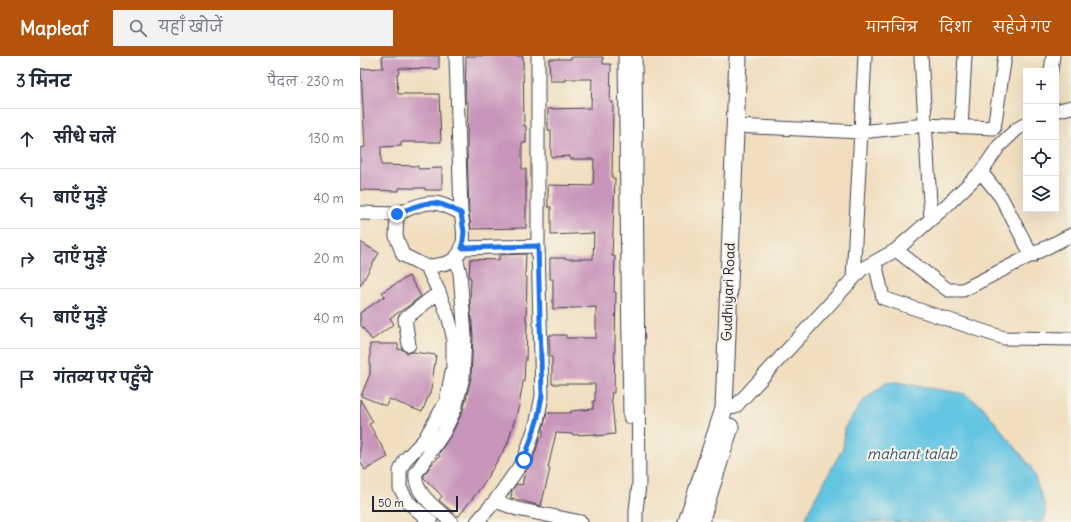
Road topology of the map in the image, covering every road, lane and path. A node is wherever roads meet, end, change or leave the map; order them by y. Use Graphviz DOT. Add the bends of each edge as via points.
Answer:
graph roads {
  1 [pos="456,56"];
  2 [pos="538,56"];
  3 [pos="625,56"];
  4 [pos="635,56"];
  5 [pos="738,56"];
  6 [pos="748,56"];
  7 [pos="865,56"];
  8 [pos="921,56"];
  9 [pos="965,56"];
  10 [pos="1005,56"];
  11 [pos="1053,56"];
  12 [pos="1051,68"];
  13 [pos="1071,107"];
  14 [pos="1059,110"];
  15 [pos="925,125"];
  16 [pos="741,126"];
  17 [pos="961,127"];
  18 [pos="1022,127"];
  19 [pos="994,128"];
  20 [pos="861,132"];
  21 [pos="981,172"];
  22 [pos="360,213"];
  23 [pos="461,213"];
  24 [pos="397,214"];
  25 [pos="931,219"];
  26 [pos="1071,235"];
  27 [pos="538,246"];
  28 [pos="896,250"];
  29 [pos="459,253"];
  30 [pos="1032,256"];
  31 [pos="875,262"];
  32 [pos="427,267"];
  33 [pos="853,279"];
  34 [pos="439,292"];
  35 [pos="1071,339"];
  36 [pos="409,344"];
  37 [pos="458,367"];
  38 [pos="729,408"];
  39 [pos="495,501"];
  40 [pos="636,516"];
  41 [pos="431,522"];
  42 [pos="451,522"];
  43 [pos="477,522"];
  44 [pos="581,522"];
  45 [pos="687,522"];
  46 [pos="700,522"];
  1 -- 23 [label="street"];
  2 -- 27 [label="street"];
  3 -- 40 [label="street" via="630,488"];
  4 -- 40 [label="street" via="639,485"];
  5 -- 16 [label="street, Gudhiyari Road"];
  6 -- 16 [label="street, Gudhiyari Road"];
  7 -- 20 [label="street"];
  8 -- 15 [label="street"];
  9 -- 17 [label="street"];
  10 -- 19 [label="street"];
  11 -- 12 [label="street"];
  13 -- 14 [label="street"];
  15 -- 17 [label="street"];
  15 -- 20 [label="street"];
  15 -- 25 [label="street"];
  16 -- 20 [label="street"];
  16 -- 38 [label="street, Gudhiyari Road"];
  17 -- 19 [label="street"];
  18 -- 19 [label="street"];
  18 -- 21 [label="street" via="999,146"];
  20 -- 33 [label="street"];
  21 -- 25 [label="street"];
  21 -- 30 [label="street" via="1002,196"];
  22 -- 24 [label="street"];
  23 -- 24 [label="street" via="432,202"];
  23 -- 29 [label="street" via="464,232"];
  24 -- 32 [label="street" via="396,236 403,255"];
  25 -- 28 [label="street"];
  26 -- 30 [label="street"];
  27 -- 29 [label="street"];
  27 -- 39 [label="street" via="542,396 524,460"];
  28 -- 30 [label="street" via="948,290 963,290"];
  28 -- 31 [label="street"];
  29 -- 32 [label="street" via="450,262"];
  29 -- 37 [label="street" via="465,336"];
  31 -- 33 [label="street" via="862,269"];
  31 -- 35 [label="street" via="883,298 1004,338"];
  32 -- 34 [label="street"];
  33 -- 38 [label="street"];
  34 -- 36 [label="street" via="405,319"];
  34 -- 37 [label="street" via="449,319"];
  37 -- 41 [label="street" via="446,402 428,434 405,460 400,471 400,488 408,502"];
  37 -- 42 [label="street" via="455,410 444,432 416,473 415,479 424,497"];
  38 -- 45 [label="street, Gudhiyari Road"];
  38 -- 46 [label="street, Gudhiyari Road" via="729,429"];
  39 -- 43 [label="street"];
  39 -- 44 [label="street" via="517,510"];
}
